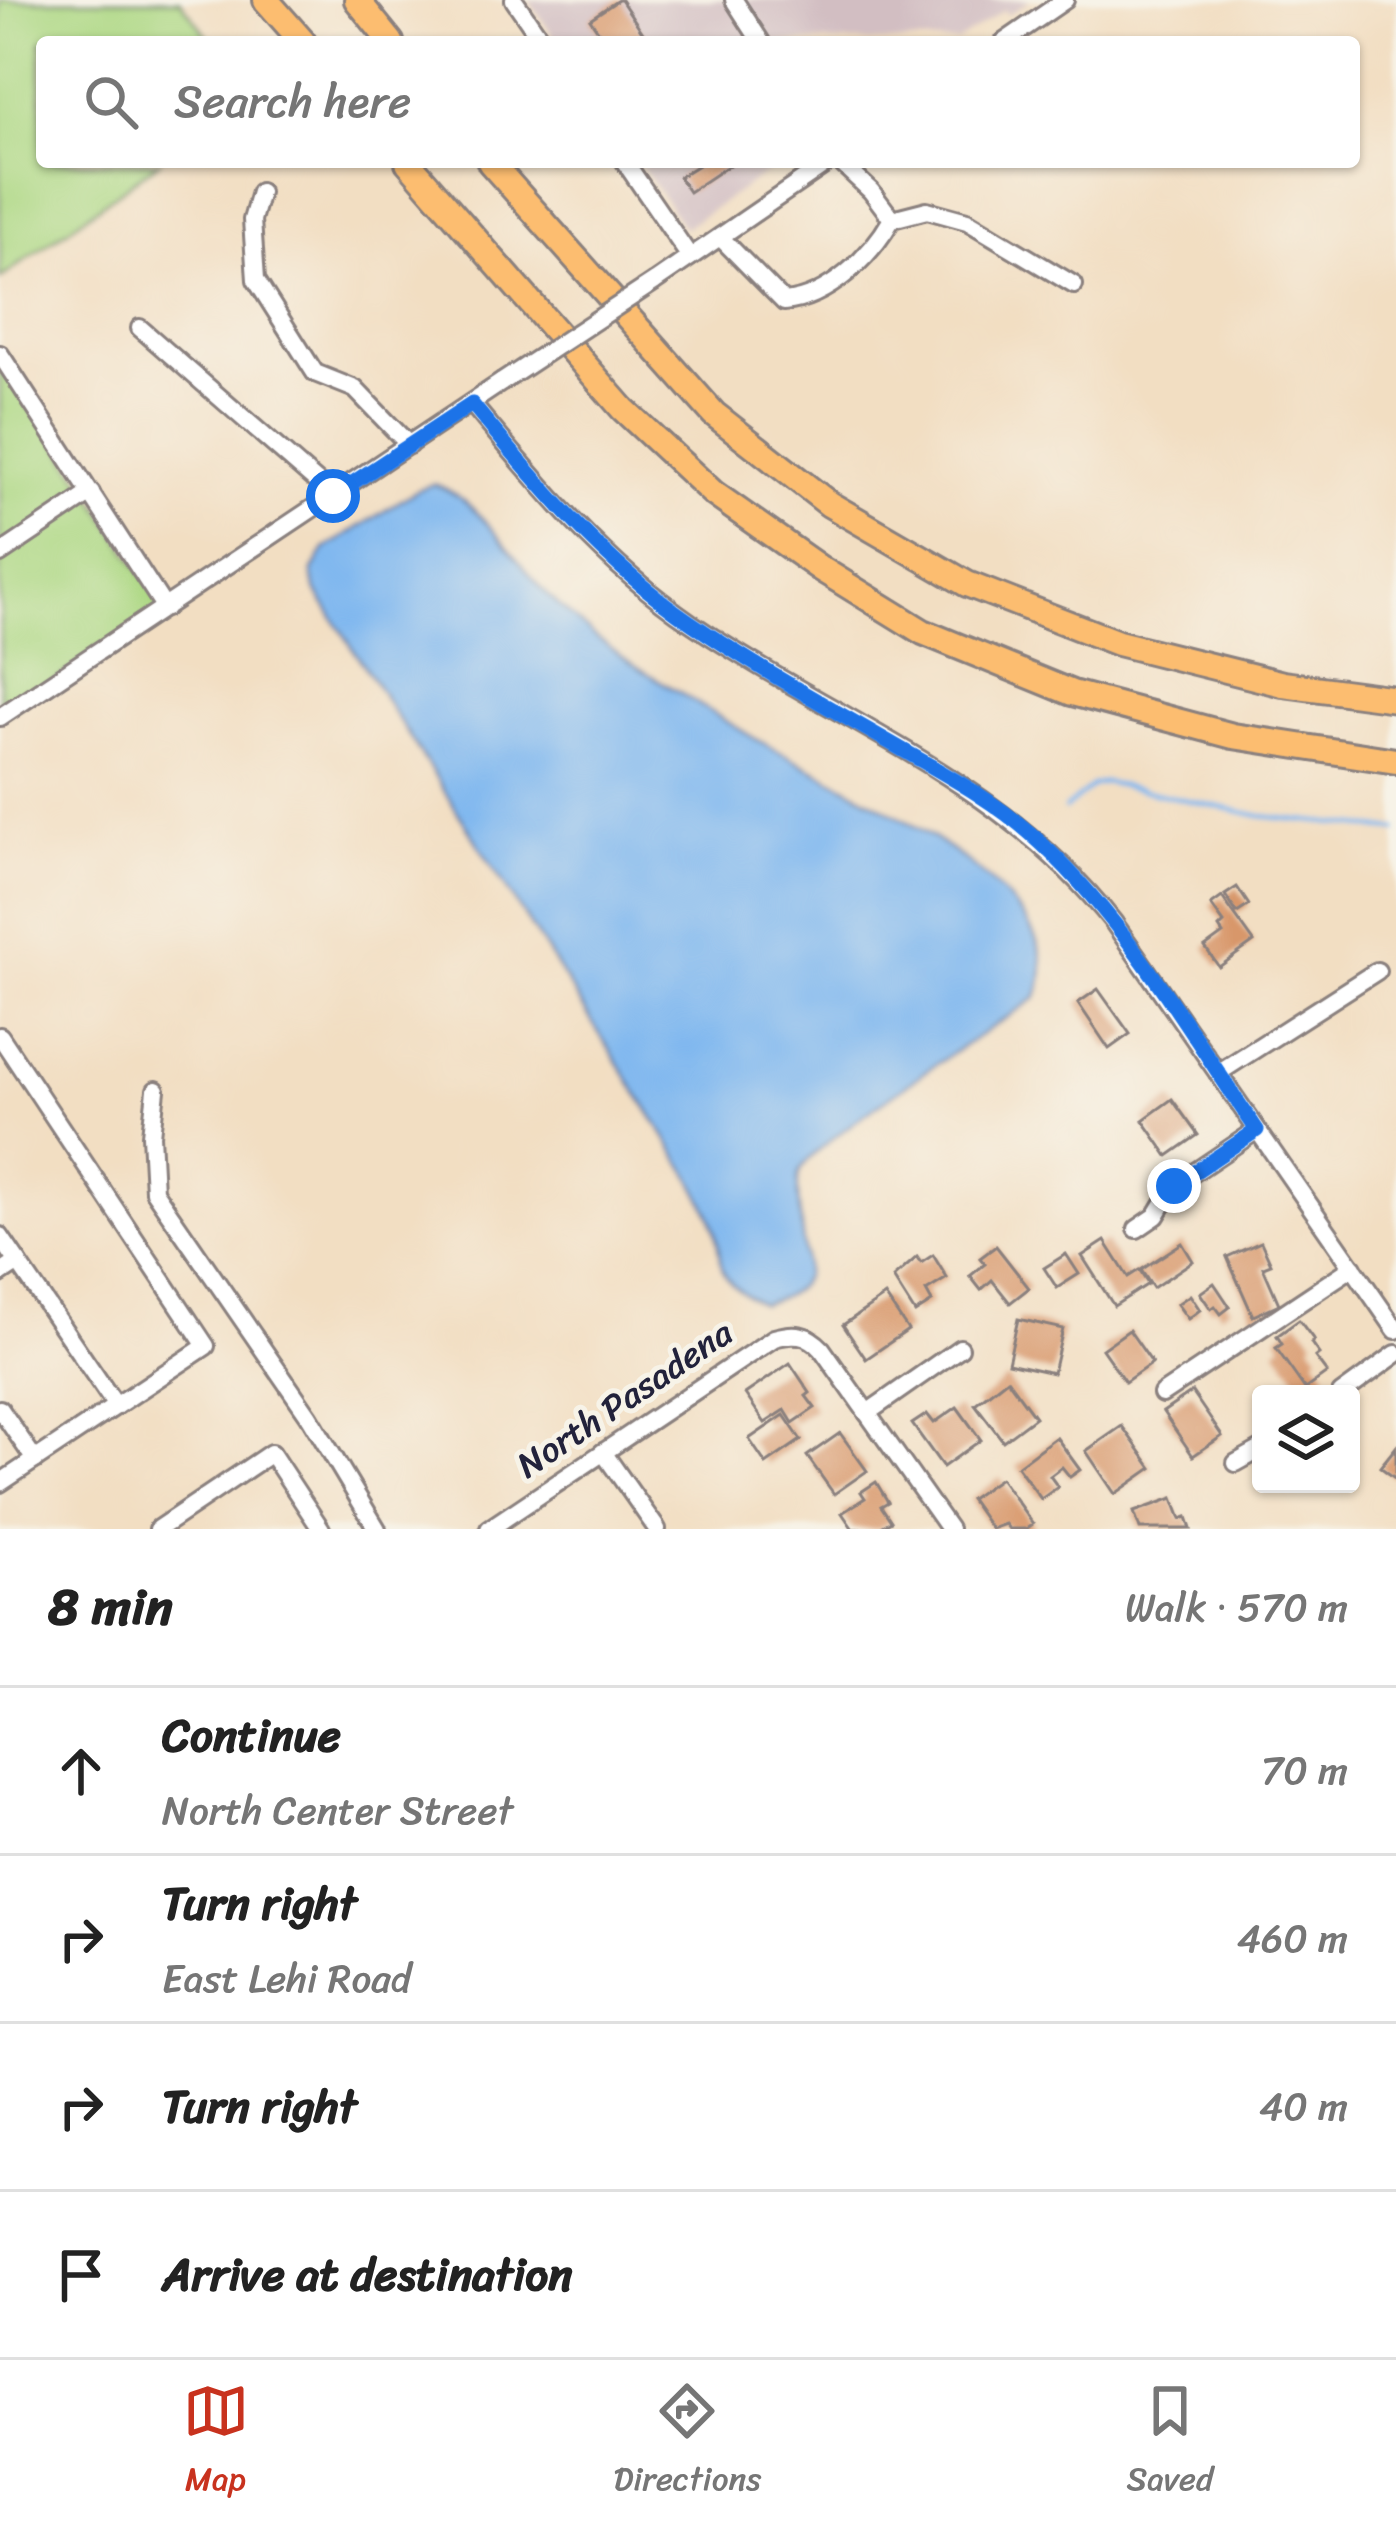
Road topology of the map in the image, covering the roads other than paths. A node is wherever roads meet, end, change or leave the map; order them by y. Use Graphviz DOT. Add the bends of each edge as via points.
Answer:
graph roads {
  1 [pos="264,0"];
  2 [pos="357,0"];
  3 [pos="514,0"];
  4 [pos="734,0"];
  5 [pos="1065,0"];
  6 [pos="298,36"];
  7 [pos="387,36"];
  8 [pos="539,36"];
  9 [pos="756,36"];
  10 [pos="1013,36"];
  11 [pos="413,168"];
  12 [pos="495,168"];
  13 [pos="629,168"];
  14 [pos="820,168"];
  15 [pos="846,168"];
  16 [pos="260,192"];
  17 [pos="892,219"];
  18 [pos="720,237"];
  19 [pos="690,257"];
  20 [pos="1074,285"];
  21 [pos="140,328"];
  22 [pos="0,354"];
  23 [pos="472,404"];
  24 [pos="409,446"];
  25 [pos="92,494"];
  26 [pos="333,496"];
  27 [pos="0,554"];
  28 [pos="165,608"];
  29 [pos="1396,699"];
  30 [pos="0,717"];
  31 [pos="1396,761"];
  32 [pos="1377,971"];
  33 [pos="0,1036"];
  34 [pos="1218,1073"];
  35 [pos="156,1090"];
  36 [pos="1257,1130"];
  37 [pos="1137,1229"];
  38 [pos="0,1236"];
  39 [pos="18,1262"];
  40 [pos="1353,1267"];
  41 [pos="0,1274"];
  42 [pos="1396,1330"];
  43 [pos="960,1348"];
  44 [pos="1396,1354"];
  45 [pos="1353,1385"];
  46 [pos="1162,1394"];
  47 [pos="116,1406"];
  48 [pos="0,1409"];
  49 [pos="867,1413"];
  50 [pos="603,1452"];
  51 [pos="1252,1454"];
  52 [pos="34,1460"];
  53 [pos="1236,1463"];
  54 [pos="0,1484"];
  55 [pos="158,1529"];
  56 [pos="321,1529"];
  57 [pos="377,1529"];
  58 [pos="489,1529"];
  59 [pos="658,1529"];
  60 [pos="949,1529"];
  1 -- 6 [label="highway"];
  2 -- 7 [label="highway"];
  3 -- 8 [label="street"];
  4 -- 9 [label="street"];
  5 -- 10 [label="street"];
  11 -- 31 [label="highway" via="622,409 713,494 923,632 1072,693 1232,736"];
  12 -- 29 [label="highway" via="714,413 829,504 967,584 1118,643 1283,684"];
  13 -- 19 [label="street"];
  14 -- 18 [label="street"];
  15 -- 17 [label="street"];
  16 -- 24 [label="street" via="252,220 256,280 315,373 355,389"];
  17 -- 18 [label="street" via="857,265 804,301 784,302"];
  17 -- 20 [label="street" via="927,210 967,220"];
  18 -- 19 [label="street"];
  19 -- 23 [label="street, bridge"];
  21 -- 26 [label="street"];
  22 -- 25 [label="street"];
  23 -- 24 [label="street"];
  23 -- 34 [label="street" via="587,536 661,602 1027,830 1094,898"];
  24 -- 26 [label="street"];
  25 -- 27 [label="street"];
  25 -- 28 [label="street"];
  26 -- 28 [label="street"];
  28 -- 30 [label="street"];
  32 -- 34 [label="street"];
  33 -- 47 [label="street" via="206,1346"];
  34 -- 36 [label="street"];
  35 -- 57 [label="street" via="154,1191"];
  36 -- 37 [label="street" via="1174,1186"];
  36 -- 40 [label="street"];
  38 -- 39 [label="street"];
  39 -- 41 [label="street"];
  39 -- 47 [label="street"];
  40 -- 42 [label="street"];
  40 -- 46 [label="street"];
  43 -- 49 [label="street"];
  44 -- 45 [label="street"];
  47 -- 52 [label="street"];
  48 -- 52 [label="street"];
  49 -- 50 [label="street, North Pasadena" via="822,1349 800,1334 774,1338"];
  49 -- 60 [label="street"];
  50 -- 58 [label="street, North Pasadena"];
  50 -- 59 [label="street"];
  51 -- 53 [label="street"];
  52 -- 54 [label="street"];
  55 -- 56 [label="street" via="271,1454"];
}
